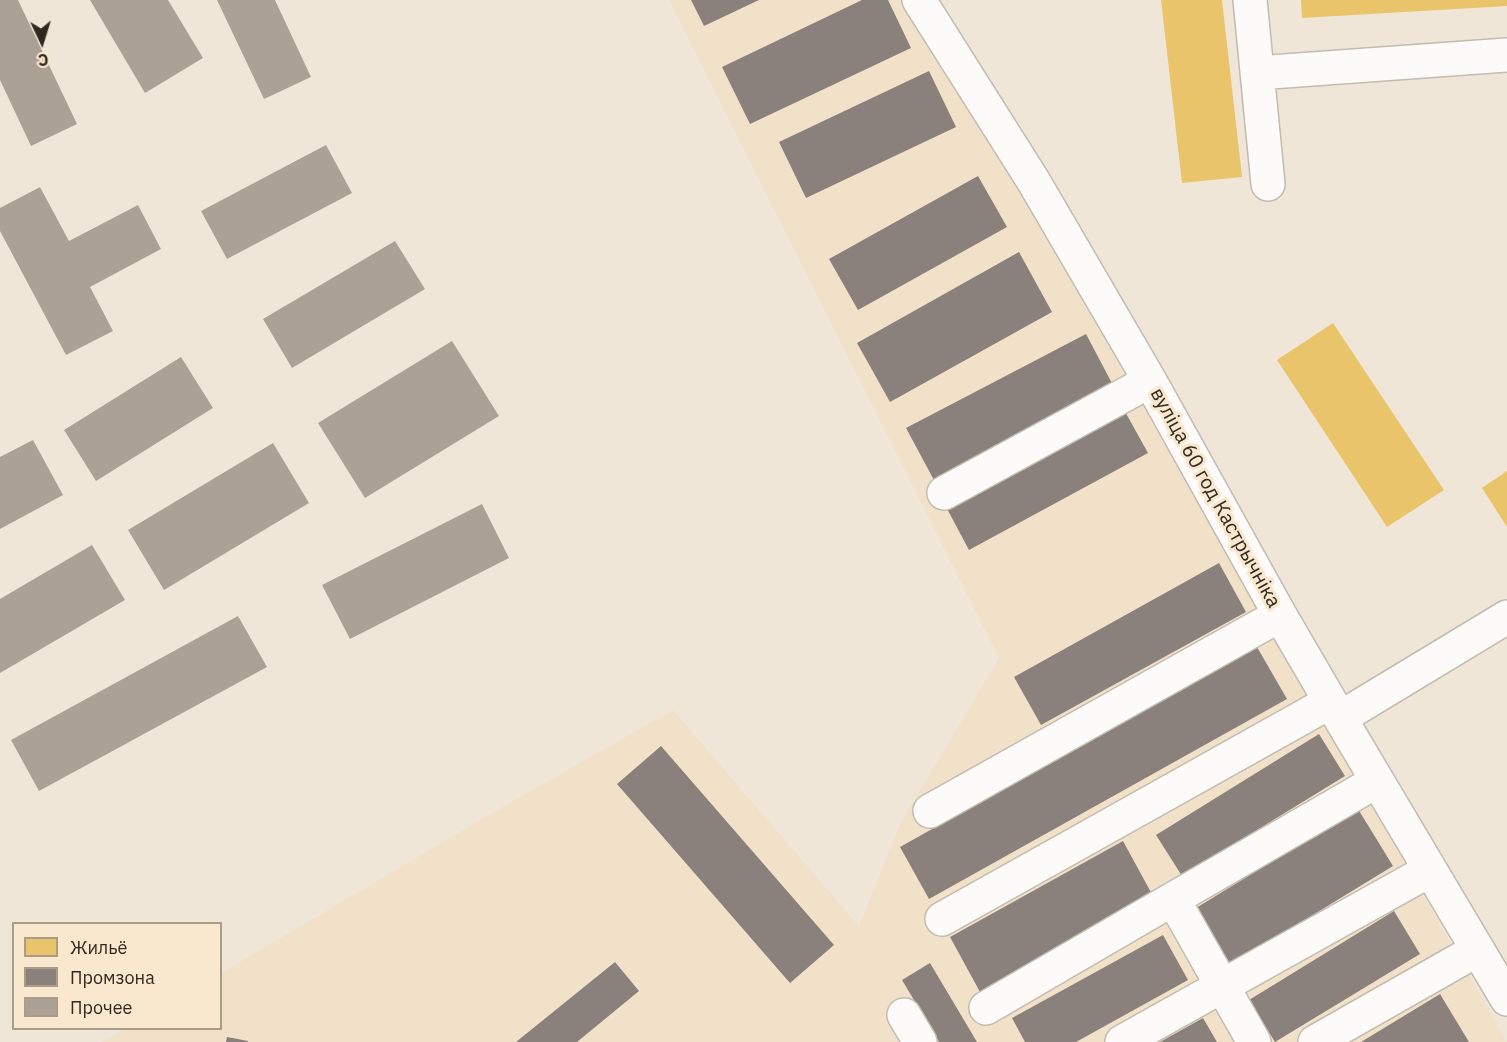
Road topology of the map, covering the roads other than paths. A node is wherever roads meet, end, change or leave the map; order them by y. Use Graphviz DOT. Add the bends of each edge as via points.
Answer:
graph roads {
  1 [pos="919,0"];
  2 [pos="1250,0"];
  3 [pos="1507,55"];
  4 [pos="1257,73"];
  5 [pos="1268,183"];
  6 [pos="1150,381"];
  7 [pos="944,493"];
  8 [pos="1280,615"];
  9 [pos="1507,617"];
  10 [pos="1335,710"];
  11 [pos="1377,781"];
  12 [pos="930,811"];
  13 [pos="1430,870"];
  14 [pos="1173,899"];
  15 [pos="942,919"];
  16 [pos="1478,950"];
  17 [pos="1222,986"];
  18 [pos="1507,999"];
  19 [pos="986,1008"];
  20 [pos="1122,1042"];
  21 [pos="1254,1042"];
  22 [pos="1315,1042"];
  1 -- 6 [label="street, вуліца 60 год Кастрычніка" via="1034,182"];
  2 -- 4 [label="street"];
  3 -- 4 [label="street"];
  4 -- 5 [label="street"];
  6 -- 7 [label="street"];
  6 -- 8 [label="street, вуліца 60 год Кастрычніка"];
  8 -- 10 [label="street, вуліца 60 год Кастрычніка"];
  8 -- 12 [label="street"];
  9 -- 10 [label="street"];
  10 -- 11 [label="street, вуліца 60 год Кастрычніка"];
  10 -- 15 [label="street"];
  11 -- 13 [label="street, вуліца 60 год Кастрычніка"];
  11 -- 14 [label="street"];
  13 -- 16 [label="street, вуліца 60 год Кастрычніка"];
  13 -- 17 [label="street"];
  14 -- 17 [label="street"];
  14 -- 19 [label="street"];
  16 -- 18 [label="street, вуліца 60 год Кастрычніка"];
  16 -- 22 [label="street"];
  17 -- 20 [label="street"];
  17 -- 21 [label="street"];
}
